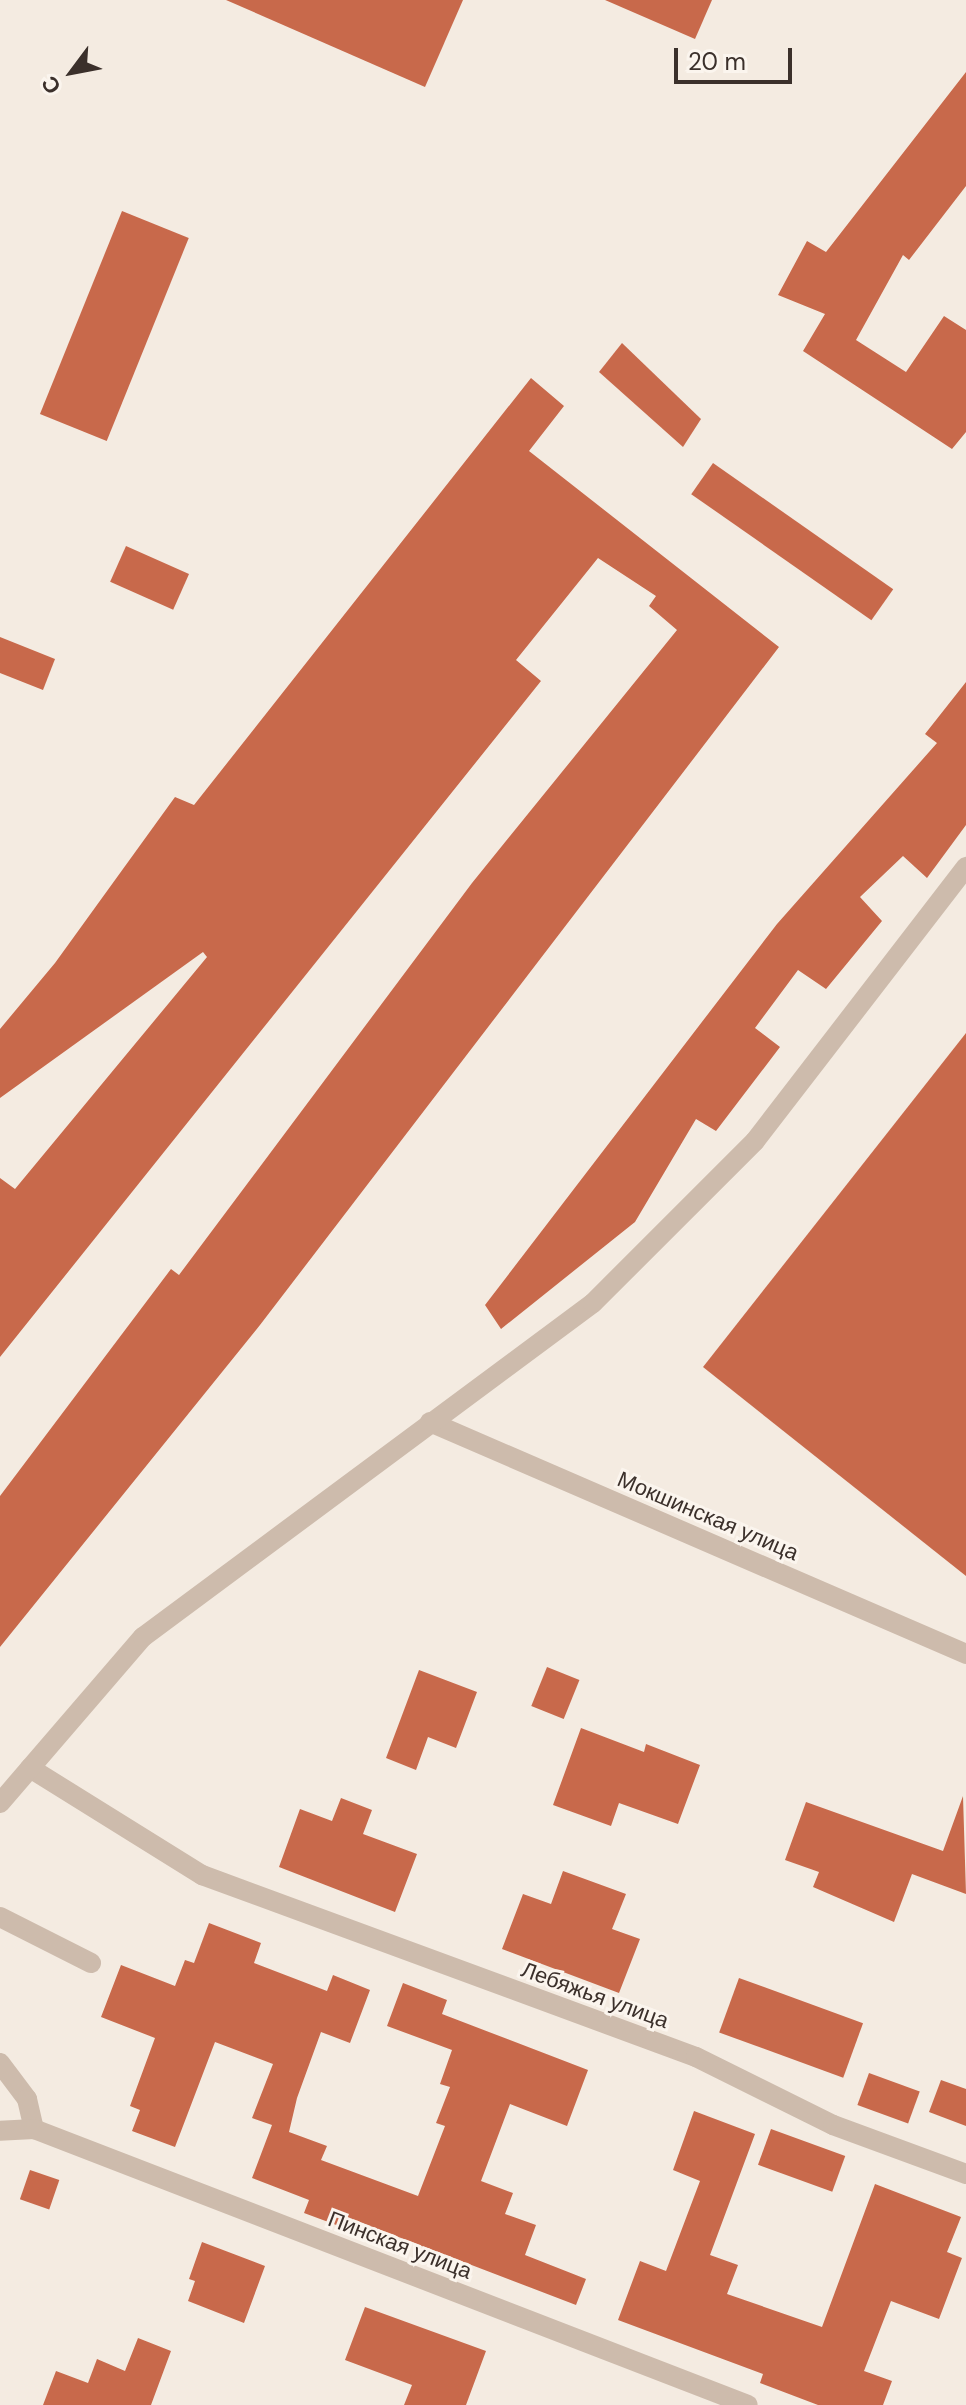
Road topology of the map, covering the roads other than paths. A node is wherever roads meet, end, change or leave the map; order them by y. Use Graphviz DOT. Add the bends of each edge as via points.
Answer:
graph roads {
  1 [pos="966,867"];
  2 [pos="430,1422"];
  3 [pos="966,1654"];
  4 [pos="30,1768"];
  5 [pos="0,1803"];
  6 [pos="0,1917"];
  7 [pos="91,1963"];
  8 [pos="0,2063"];
  9 [pos="34,2129"];
  10 [pos="0,2131"];
  11 [pos="966,2174"];
  12 [pos="748,2405"];
  1 -- 2 [label="street" via="755,1141 593,1303"];
  2 -- 3 [label="street, Мокшинская улица"];
  2 -- 4 [label="street" via="143,1637"];
  4 -- 5 [label="street"];
  4 -- 11 [label="street, Лебяжья улица" via="202,1875 696,2057 833,2125"];
  6 -- 7 [label="street"];
  8 -- 9 [label="street" via="27,2099"];
  9 -- 10 [label="street"];
  9 -- 12 [label="street, Пинская улица"];
}
